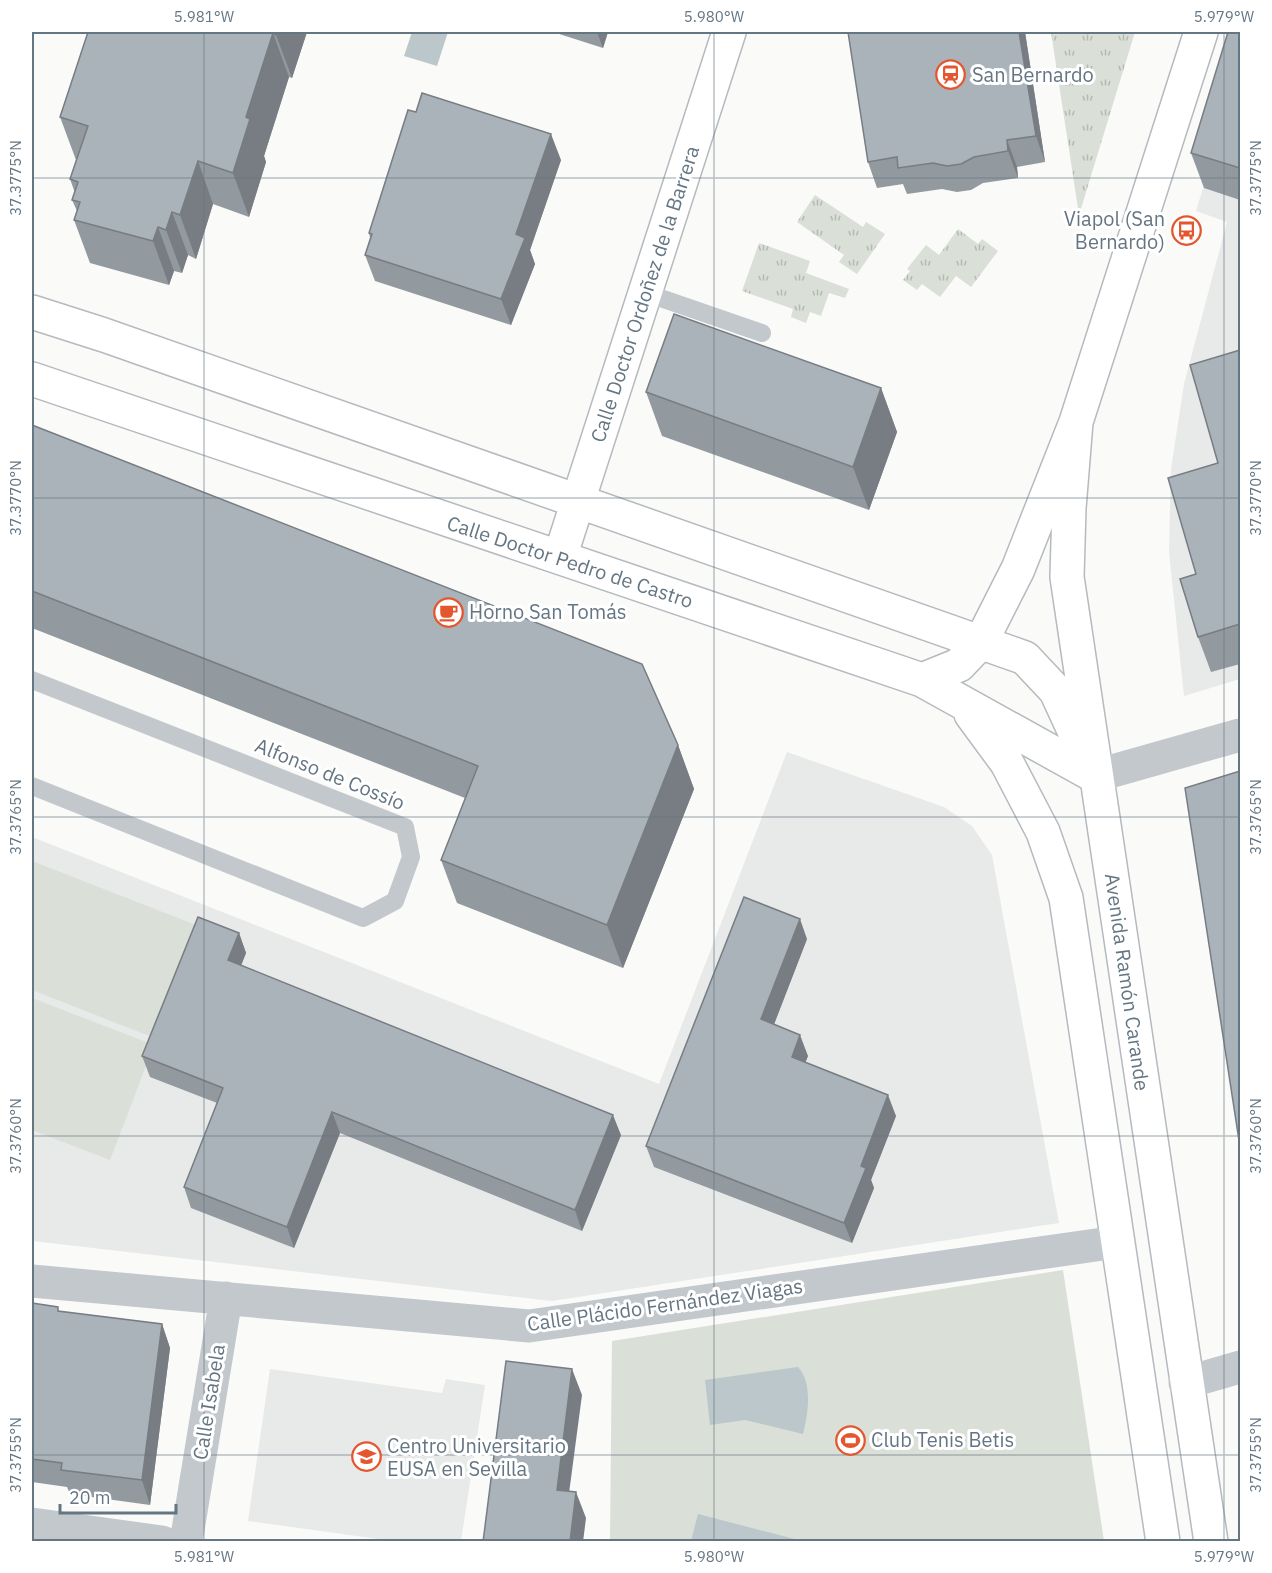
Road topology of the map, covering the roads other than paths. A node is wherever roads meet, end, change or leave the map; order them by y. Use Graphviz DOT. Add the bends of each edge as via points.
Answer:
graph roads {
  1 [pos="729,32"];
  2 [pos="1201,32"];
  3 [pos="646,293"];
  4 [pos="32,312"];
  5 [pos="762,333"];
  6 [pos="32,379"];
  7 [pos="1076,422"];
  8 [pos="579,503"];
  9 [pos="560,557"];
  10 [pos="981,642"];
  11 [pos="922,680"];
  12 [pos="33,686"];
  13 [pos="965,706"];
  14 [pos="1240,735"];
  15 [pos="1095,776"];
  16 [pos="32,786"];
  17 [pos="1117,1242"];
  18 [pos="32,1281"];
  19 [pos="226,1298"];
  20 [pos="1240,1367"];
  21 [pos="1185,1383"];
  22 [pos="32,1524"];
  23 [pos="162,1542"];
  24 [pos="186,1542"];
  25 [pos="1163,1542"];
  26 [pos="1211,1542"];
  1 -- 3 [label="main road, Calle Doctor Ordoñez de la Barrera"];
  2 -- 7 [label="main road, Avenida Ramón Carande"];
  3 -- 5 [label="lane"];
  3 -- 8 [label="main road, Calle Doctor Ordoñez de la Barrera"];
  4 -- 8 [label="main road"];
  6 -- 9 [label="main road, Calle Doctor Pedro de Castro"];
  7 -- 10 [label="main road, Avenida Ramón Carande" via="1018,569"];
  7 -- 15 [label="main road, Avenida Ramón Carande" via="1067,577"];
  8 -- 9 [label="main road, Calle Doctor Ordoñez de la Barrera"];
  8 -- 10 [label="main road"];
  9 -- 11 [label="main road, Calle Doctor Pedro de Castro"];
  10 -- 11 [label="main road, Avenida Ramón Carande" via="959,665"];
  10 -- 15 [label="main road" via="1025,658 1056,691"];
  11 -- 13 [label="main road, Calle Doctor Pedro de Castro"];
  12 -- 16 [label="lane, Alfonso de Cossío" via="405,827 411,857 394,901 363,918"];
  13 -- 15 [label="main road, Calle Doctor Pedro de Castro"];
  13 -- 17 [label="main road" via="1007,763 1043,832 1066,898"];
  14 -- 15 [label="street"];
  15 -- 21 [label="main road, Avenida Ramón Carande"];
  17 -- 19 [label="street, Calle Plácido Fernández Viagas" via="529,1326"];
  17 -- 25 [label="main road"];
  18 -- 19 [label="street, Calle Plácido Fernández Viagas"];
  19 -- 24 [label="street, Calle Isabela"];
  20 -- 21 [label="street"];
  21 -- 26 [label="main road, Avenida Ramón Carande"];
  22 -- 23 [label="street"];
}
